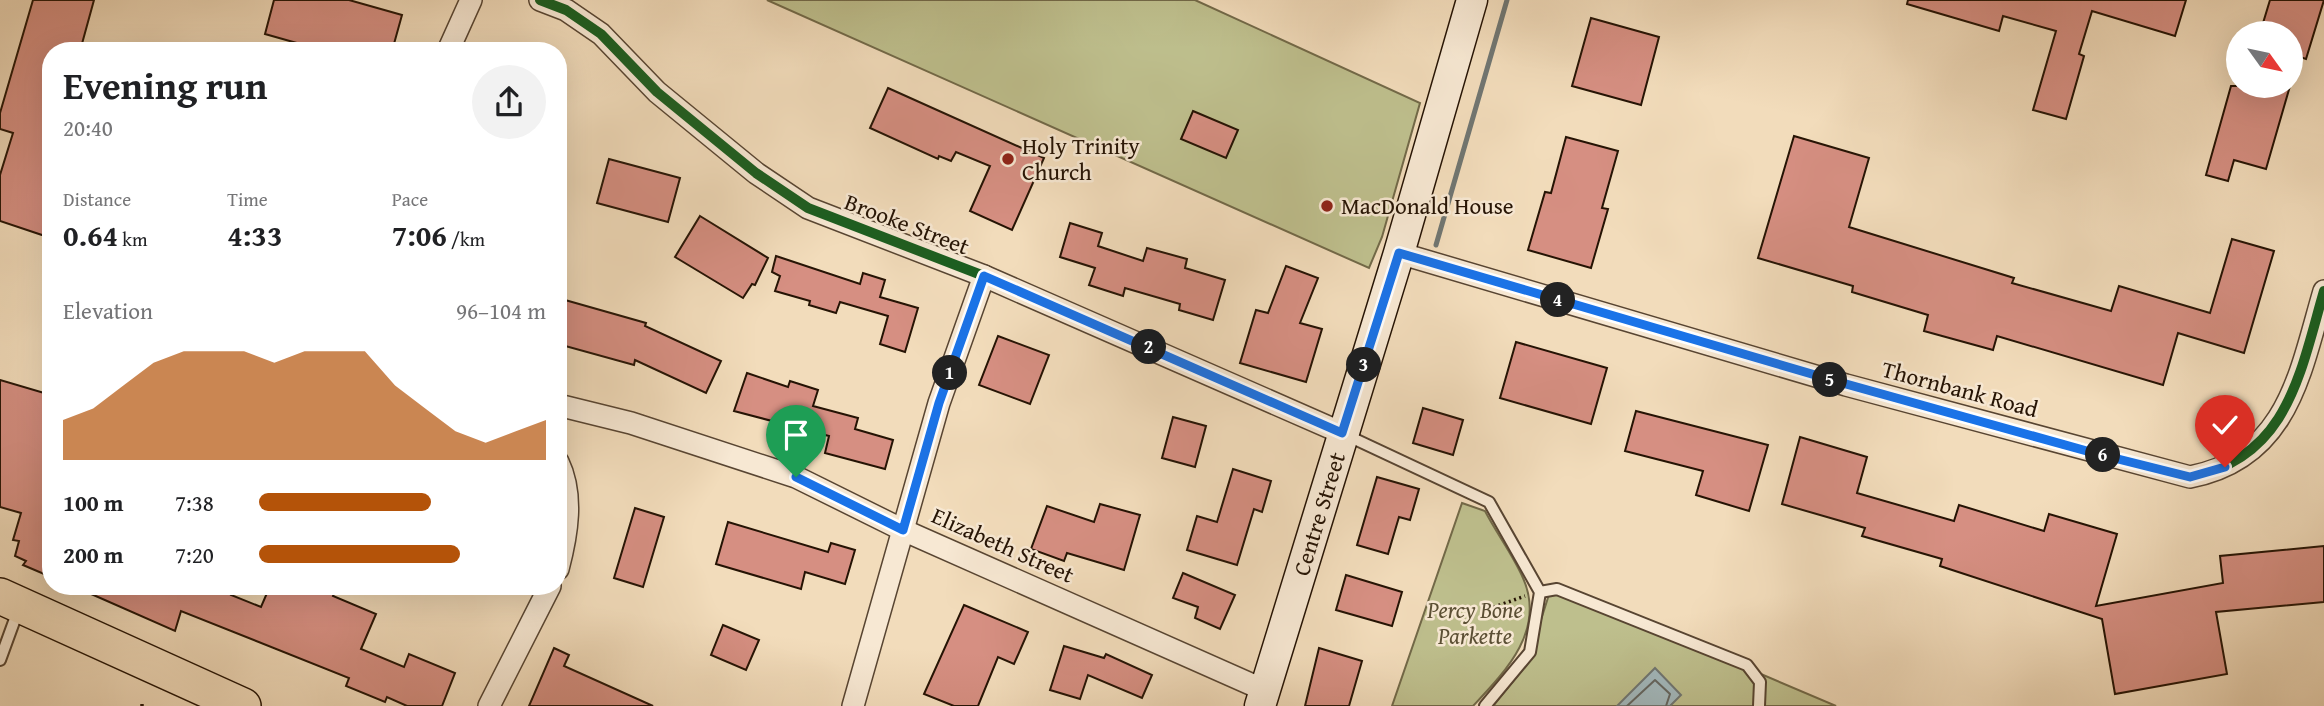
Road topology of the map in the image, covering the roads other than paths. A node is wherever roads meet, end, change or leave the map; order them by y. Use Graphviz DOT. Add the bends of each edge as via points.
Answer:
graph roads {
  1 [pos="471,0"];
  2 [pos="540,0"];
  3 [pos="1472,0"];
  4 [pos="452,42"];
  5 [pos="1399,253"];
  6 [pos="984,276"];
  7 [pos="2324,291"];
  8 [pos="567,407"];
  9 [pos="1342,433"];
  10 [pos="903,530"];
  11 [pos="1541,592"];
  12 [pos="545,595"];
  13 [pos="10,601"];
  14 [pos="0,660"];
  15 [pos="1262,698"];
  16 [pos="243,706"];
  17 [pos="489,706"];
  18 [pos="853,706"];
  19 [pos="1485,706"];
  20 [pos="1759,706"];
  1 -- 4 [label="street"];
  2 -- 6 [label="street, Brooke Street" via="566,10 601,34 657,92 756,173 807,208"];
  3 -- 5 [label="main road, Centre Street"];
  5 -- 7 [label="street, Thornbank Road" via="1833,381 2190,477 2240,460 2280,421 2296,388"];
  5 -- 9 [label="main road, Centre Street"];
  6 -- 9 [label="street, Brooke Street"];
  6 -- 10 [label="street" via="939,403"];
  8 -- 10 [label="street, Elizabeth Street" via="631,423 796,477"];
  9 -- 11 [label="lane" via="1489,502"];
  9 -- 15 [label="main road, Centre Street"];
  10 -- 15 [label="street, Elizabeth Street"];
  10 -- 18 [label="street"];
  11 -- 19 [label="lane" via="1530,652"];
  11 -- 20 [label="lane" via="1557,589 1747,665 1760,682"];
  12 -- 17 [label="street"];
  13 -- 14 [label="lane"];
  13 -- 16 [label="main road"];
}
